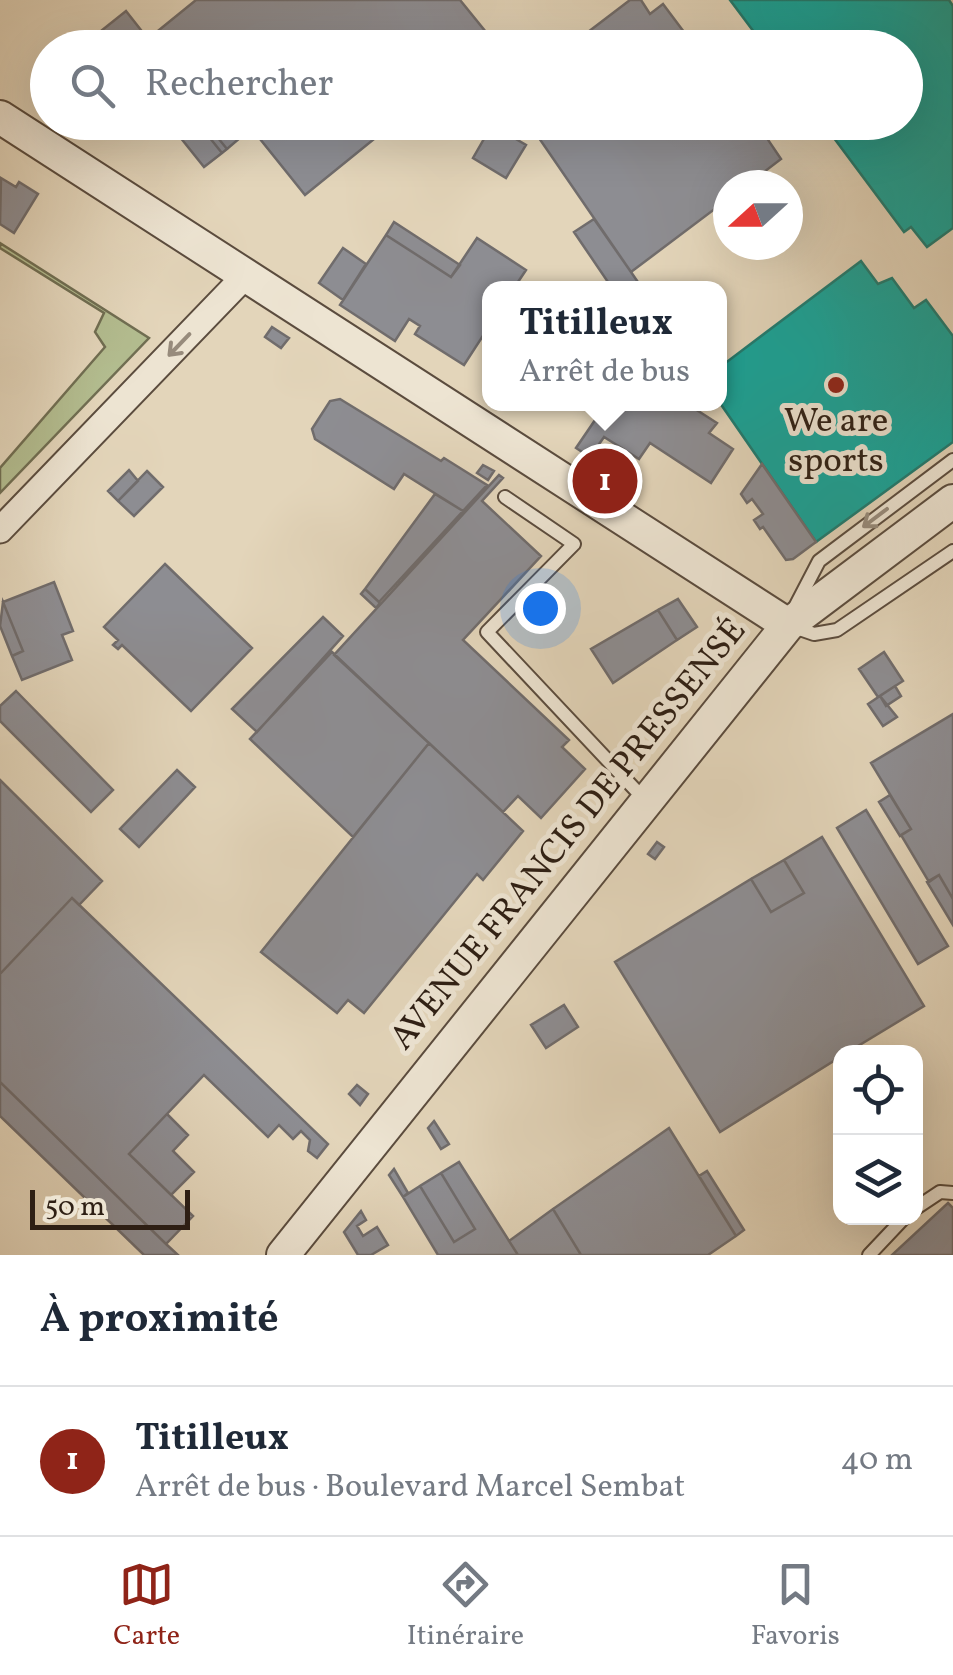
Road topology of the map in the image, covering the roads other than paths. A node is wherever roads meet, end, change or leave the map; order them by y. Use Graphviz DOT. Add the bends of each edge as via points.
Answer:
graph roads {
  1 [pos="0,118"];
  2 [pos="30,137"];
  3 [pos="35,140"];
  4 [pos="246,274"];
  5 [pos="953,460"];
  6 [pos="505,497"];
  7 [pos="953,501"];
  8 [pos="0,530"];
  9 [pos="953,552"];
  10 [pos="788,625"];
  11 [pos="647,802"];
  12 [pos="953,1193"];
  13 [pos="923,1203"];
  14 [pos="897,1225"];
  15 [pos="284,1255"];
  16 [pos="869,1255"];
  1 -- 2 [label="street"];
  3 -- 4 [label="street"];
  4 -- 8 [label="street, one-way"];
  4 -- 10 [label="street"];
  5 -- 10 [label="lane, one-way" via="819,561"];
  6 -- 11 [label="lane" via="574,544 488,632"];
  7 -- 10 [label="street, AVENUE FRANCIS DE PRESSENSÉ"];
  9 -- 10 [label="lane" via="837,630 814,634"];
  10 -- 11 [label="street, AVENUE FRANCIS DE PRESSENSÉ"];
  11 -- 15 [label="street, AVENUE FRANCIS DE PRESSENSÉ"];
  12 -- 13 [label="lane" via="940,1192"];
  14 -- 16 [label="lane"];
}
